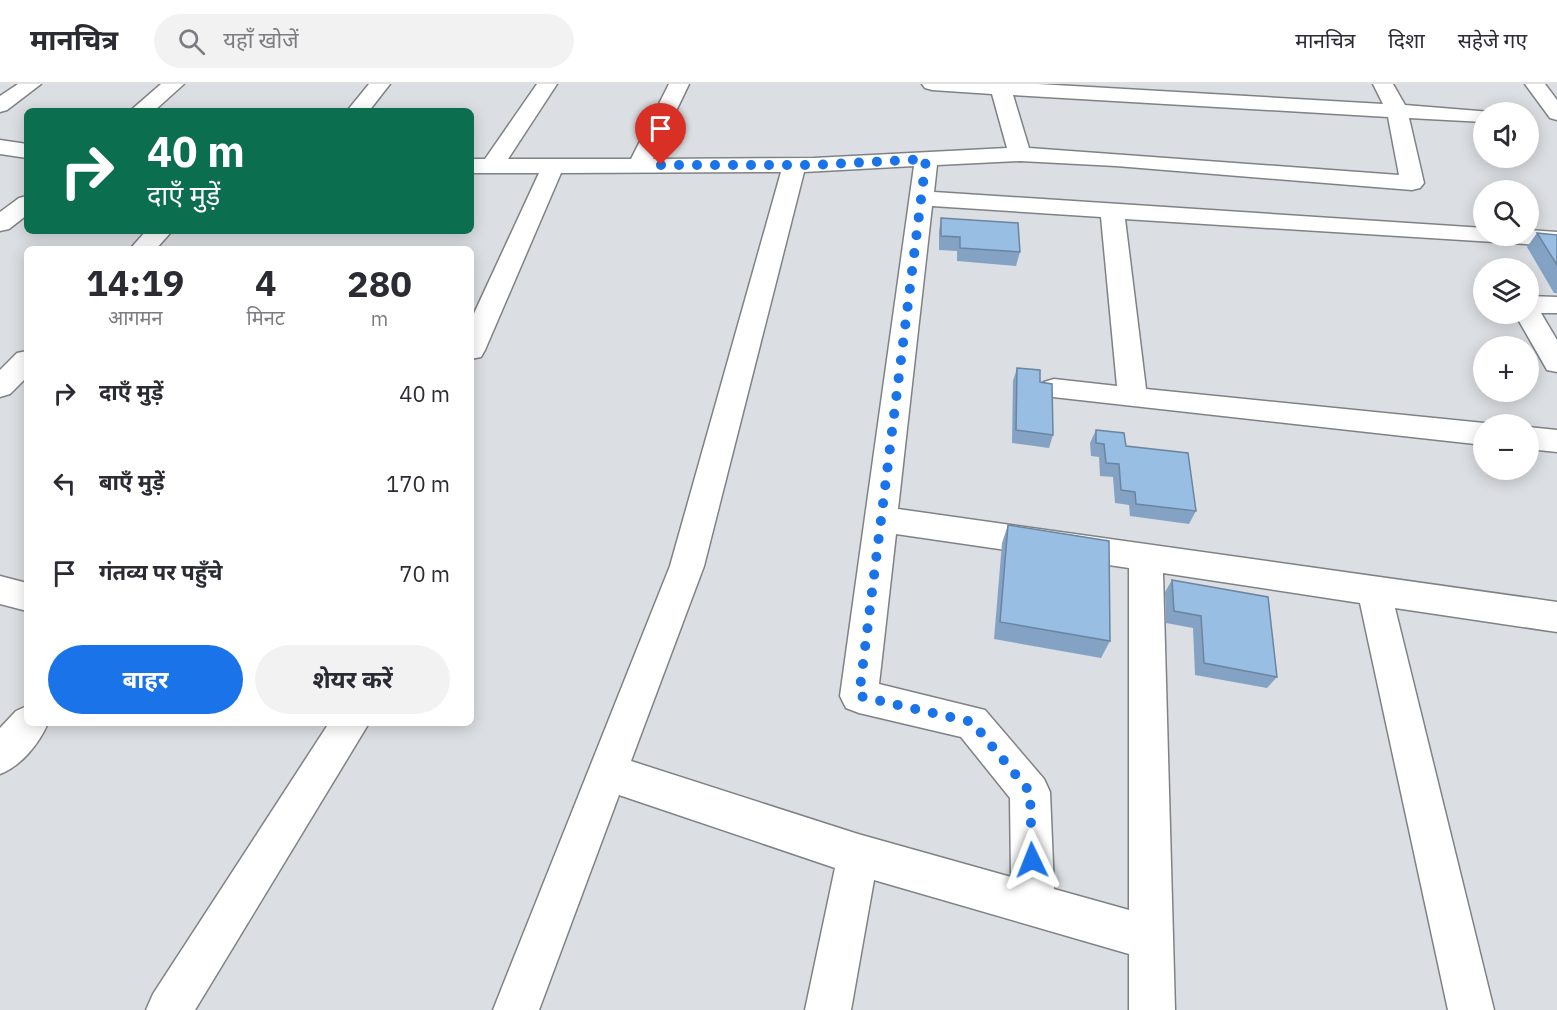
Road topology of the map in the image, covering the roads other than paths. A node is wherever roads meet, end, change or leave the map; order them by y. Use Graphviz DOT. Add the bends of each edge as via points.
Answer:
graph roads {
  1 [pos="31,84"];
  2 [pos="174,84"];
  3 [pos="380,84"];
  4 [pos="547,84"];
  5 [pos="679,84"];
  6 [pos="932,84"];
  7 [pos="1383,84"];
  8 [pos="1535,84"];
  9 [pos="1016,87"];
  10 [pos="0,106"];
  11 [pos="145,108"];
  12 [pos="360,108"];
  13 [pos="1397,110"];
  14 [pos="1473,115"];
  15 [pos="1551,118"];
  16 [pos="0,147"];
  17 [pos="24,151"];
  18 [pos="1020,154"];
  19 [pos="926,159"];
  20 [pos="639,165"];
  21 [pos="794,165"];
  22 [pos="482,166"];
  23 [pos="553,166"];
  24 [pos="921,198"];
  25 [pos="24,205"];
  26 [pos="1112,211"];
  27 [pos="0,224"];
  28 [pos="157,234"];
  29 [pos="1473,234"];
  30 [pos="1539,238"];
  31 [pos="1557,239"];
  32 [pos="145,246"];
  33 [pos="1539,304"];
  34 [pos="1557,305"];
  35 [pos="1534,324"];
  36 [pos="474,343"];
  37 [pos="24,363"];
  38 [pos="1557,363"];
  39 [pos="0,387"];
  40 [pos="1054,389"];
  41 [pos="1133,397"];
  42 [pos="1473,433"];
  43 [pos="1539,439"];
  44 [pos="1557,441"];
  45 [pos="881,519"];
  46 [pos="1146,557"];
  47 [pos="0,590"];
  48 [pos="1374,590"];
  49 [pos="24,596"];
  50 [pos="1557,617"];
  51 [pos="26,726"];
  52 [pos="348,726"];
  53 [pos="0,756"];
  54 [pos="607,772"];
  55 [pos="858,855"];
  56 [pos="1033,906"];
  57 [pos="1151,938"];
  58 [pos="169,1010"];
  59 [pos="516,1010"];
  60 [pos="828,1010"];
  61 [pos="1152,1010"];
  62 [pos="1471,1010"];
  1 -- 10 [label="street"];
  2 -- 11 [label="street"];
  3 -- 12 [label="street"];
  4 -- 22 [label="street"];
  5 -- 20 [label="street"];
  6 -- 9 [label="street"];
  7 -- 13 [label="street"];
  8 -- 15 [label="street"];
  9 -- 13 [label="street"];
  9 -- 18 [label="street"];
  13 -- 14 [label="street"];
  13 -- 18 [label="street" via="1412,183"];
  16 -- 17 [label="street"];
  18 -- 19 [label="street"];
  19 -- 21 [label="street"];
  19 -- 24 [label="street"];
  20 -- 21 [label="street"];
  20 -- 23 [label="street"];
  21 -- 54 [label="street" via="687,566"];
  22 -- 23 [label="street"];
  23 -- 36 [label="street"];
  24 -- 26 [label="street"];
  24 -- 45 [label="street"];
  25 -- 27 [label="street"];
  26 -- 29 [label="street"];
  26 -- 41 [label="street"];
  28 -- 32 [label="street"];
  30 -- 31 [label="street"];
  33 -- 34 [label="street"];
  35 -- 38 [label="street"];
  37 -- 39 [label="street"];
  40 -- 41 [label="street"];
  41 -- 42 [label="street"];
  43 -- 44 [label="street"];
  45 -- 46 [label="street"];
  45 -- 56 [label="street" via="859,696 972,722 1030,792"];
  46 -- 48 [label="street"];
  46 -- 57 [label="street"];
  47 -- 49 [label="street"];
  48 -- 50 [label="street"];
  48 -- 62 [label="street"];
  51 -- 53 [label="street"];
  52 -- 58 [label="street"];
  54 -- 55 [label="street"];
  54 -- 59 [label="street"];
  55 -- 56 [label="street"];
  55 -- 60 [label="street"];
  56 -- 57 [label="street"];
  57 -- 61 [label="street"];
}
